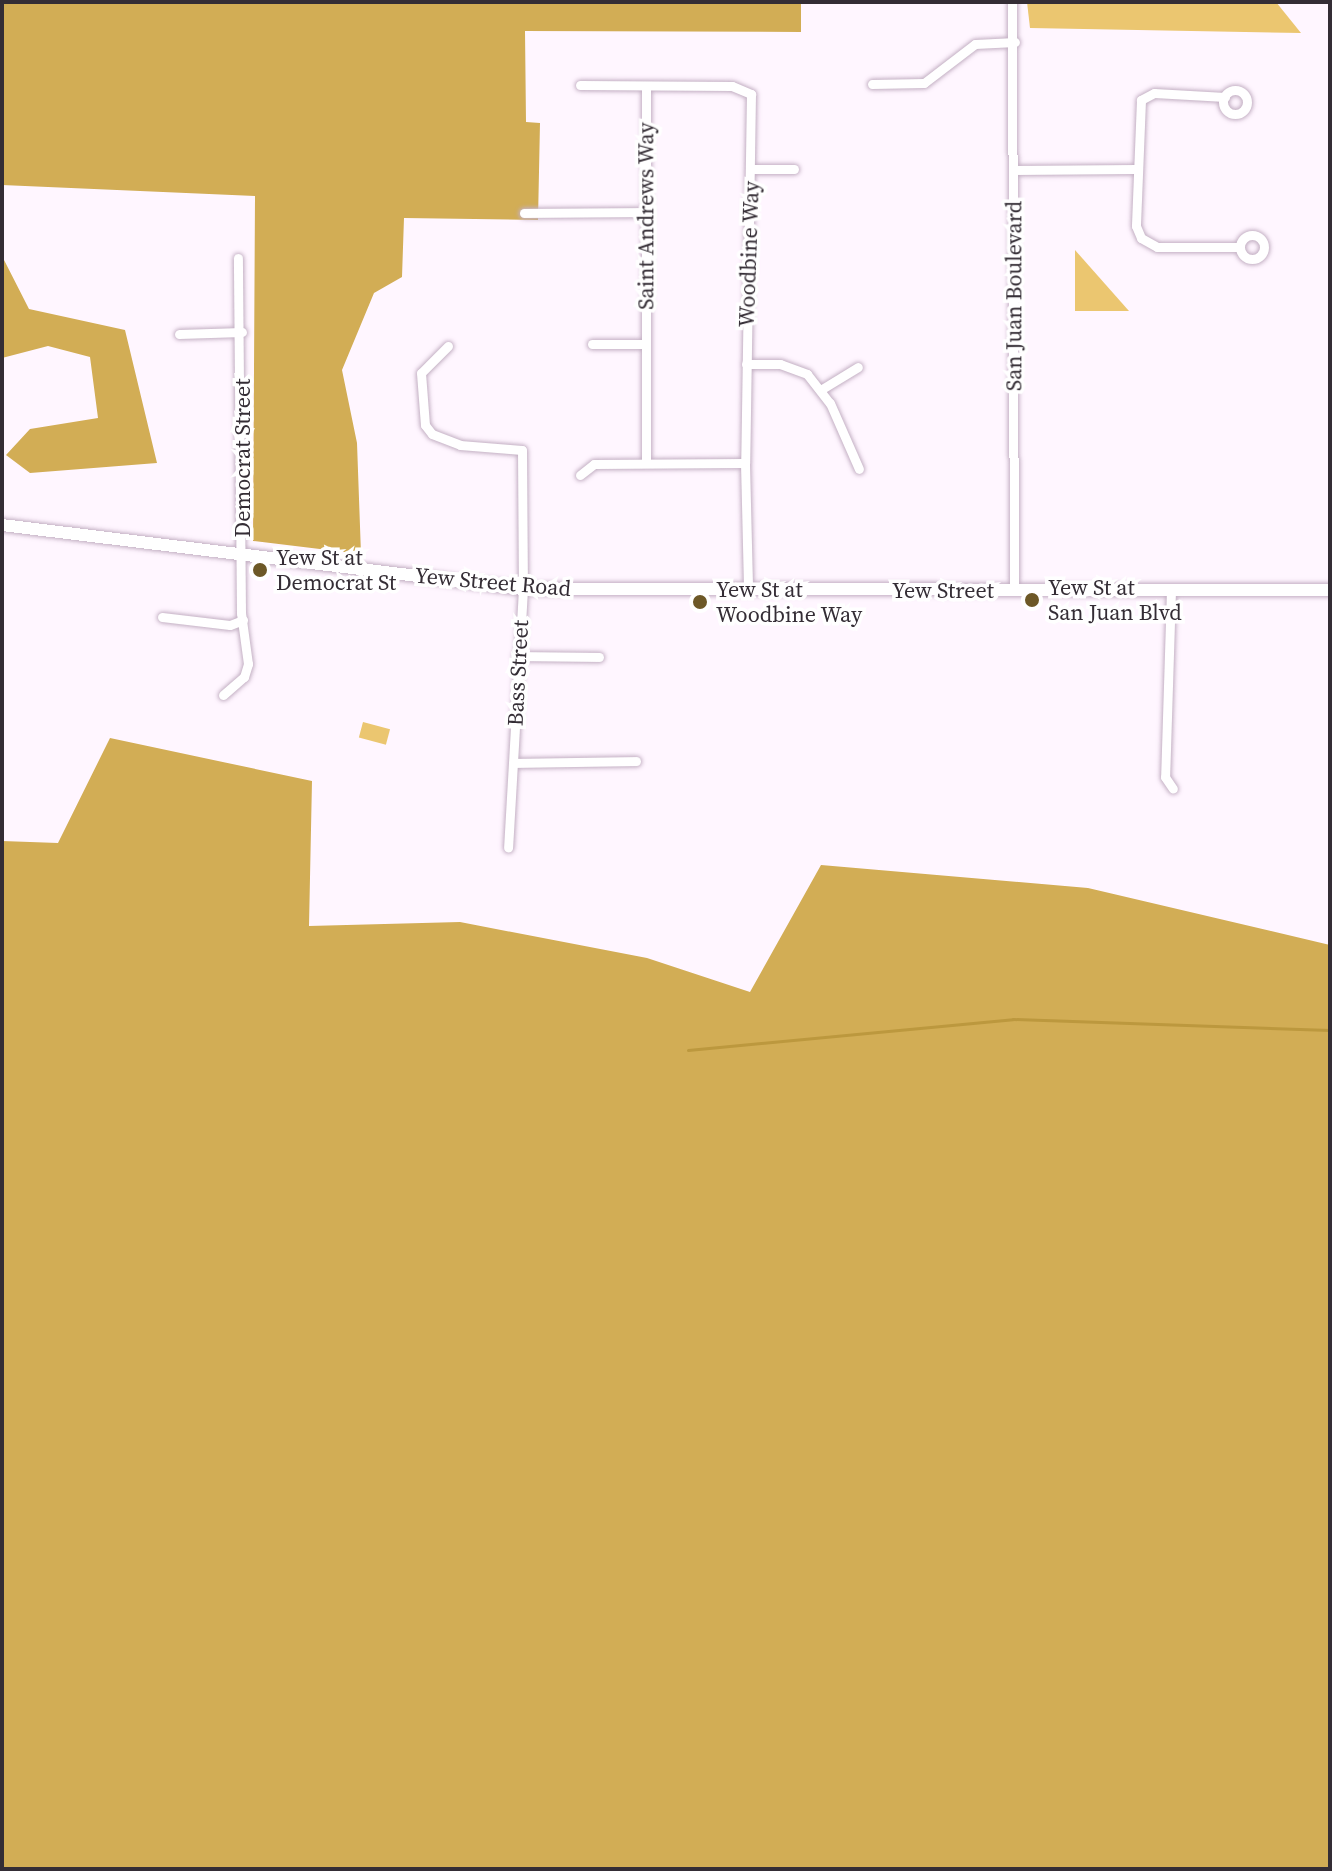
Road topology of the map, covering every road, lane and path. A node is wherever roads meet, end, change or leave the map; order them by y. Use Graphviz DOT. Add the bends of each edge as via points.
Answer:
graph roads {
  1 [pos="1012,2"];
  2 [pos="1015,42"];
  3 [pos="872,84"];
  4 [pos="580,85"];
  5 [pos="646,87"];
  6 [pos="1225,97"];
  7 [pos="751,169"];
  8 [pos="794,169"];
  9 [pos="1136,169"];
  10 [pos="1013,170"];
  11 [pos="647,212"];
  12 [pos="524,213"];
  13 [pos="1240,247"];
  14 [pos="238,258"];
  15 [pos="242,332"];
  16 [pos="179,334"];
  17 [pos="592,344"];
  18 [pos="646,344"];
  19 [pos="448,346"];
  20 [pos="746,364"];
  21 [pos="858,367"];
  22 [pos="822,389"];
  23 [pos="646,463"];
  24 [pos="745,463"];
  25 [pos="859,469"];
  26 [pos="580,475"];
  27 [pos="2,525"];
  28 [pos="243,556"];
  29 [pos="523,589"];
  30 [pos="748,590"];
  31 [pos="1014,590"];
  32 [pos="1171,590"];
  33 [pos="1330,590"];
  34 [pos="162,617"];
  35 [pos="243,620"];
  36 [pos="517,656"];
  37 [pos="599,657"];
  38 [pos="223,695"];
  39 [pos="636,761"];
  40 [pos="515,763"];
  41 [pos="1173,789"];
  42 [pos="508,848"];
  1 -- 2 [label="street, San Juan Boulevard"];
  2 -- 3 [label="street" via="975,44 924,83"];
  2 -- 10 [label="street, San Juan Boulevard"];
  4 -- 5 [label="street, Woodbine Way"];
  5 -- 7 [label="street, Woodbine Way" via="748,89 753,101"];
  5 -- 11 [label="street, Saint Andrews Way"];
  6 -- 9 [label="street" via="1154,93 1141,100"];
  7 -- 8 [label="street"];
  7 -- 20 [label="street, Woodbine Way"];
  9 -- 10 [label="street"];
  9 -- 13 [label="street" via="1136,226 1145,242"];
  10 -- 31 [label="street, San Juan Boulevard"];
  11 -- 12 [label="street"];
  11 -- 18 [label="street, Saint Andrews Way"];
  14 -- 15 [label="street, Democrat Street"];
  15 -- 16 [label="street"];
  15 -- 28 [label="street, Democrat Street"];
  17 -- 18 [label="street"];
  18 -- 23 [label="street, Saint Andrews Way"];
  19 -- 29 [label="street, Bass Street" via="421,373 425,425 432,434 460,445 522,450"];
  20 -- 22 [label="street" via="790,366"];
  20 -- 24 [label="street, Woodbine Way"];
  21 -- 22 [label="street"];
  22 -- 25 [label="street"];
  23 -- 24 [label="street"];
  23 -- 26 [label="street" via="594,464"];
  24 -- 30 [label="street, Woodbine Way"];
  27 -- 28 [label="street, Yew Street Road"];
  28 -- 29 [label="street, Yew Street Road"];
  28 -- 35 [label="street, Democrat Street"];
  29 -- 30 [label="street, Yew Street Road"];
  29 -- 36 [label="street, Bass Street"];
  30 -- 31 [label="street, Yew Street"];
  31 -- 32 [label="street, Yew Street"];
  32 -- 33 [label="street, Yew Street"];
  32 -- 41 [label="street" via="1165,777"];
  34 -- 35 [label="street" via="230,625"];
  35 -- 38 [label="street, Democrat Street" via="248,664 244,677"];
  36 -- 37 [label="street"];
  36 -- 40 [label="street, Bass Street"];
  39 -- 40 [label="street"];
  40 -- 42 [label="street, Bass Street"];
}
